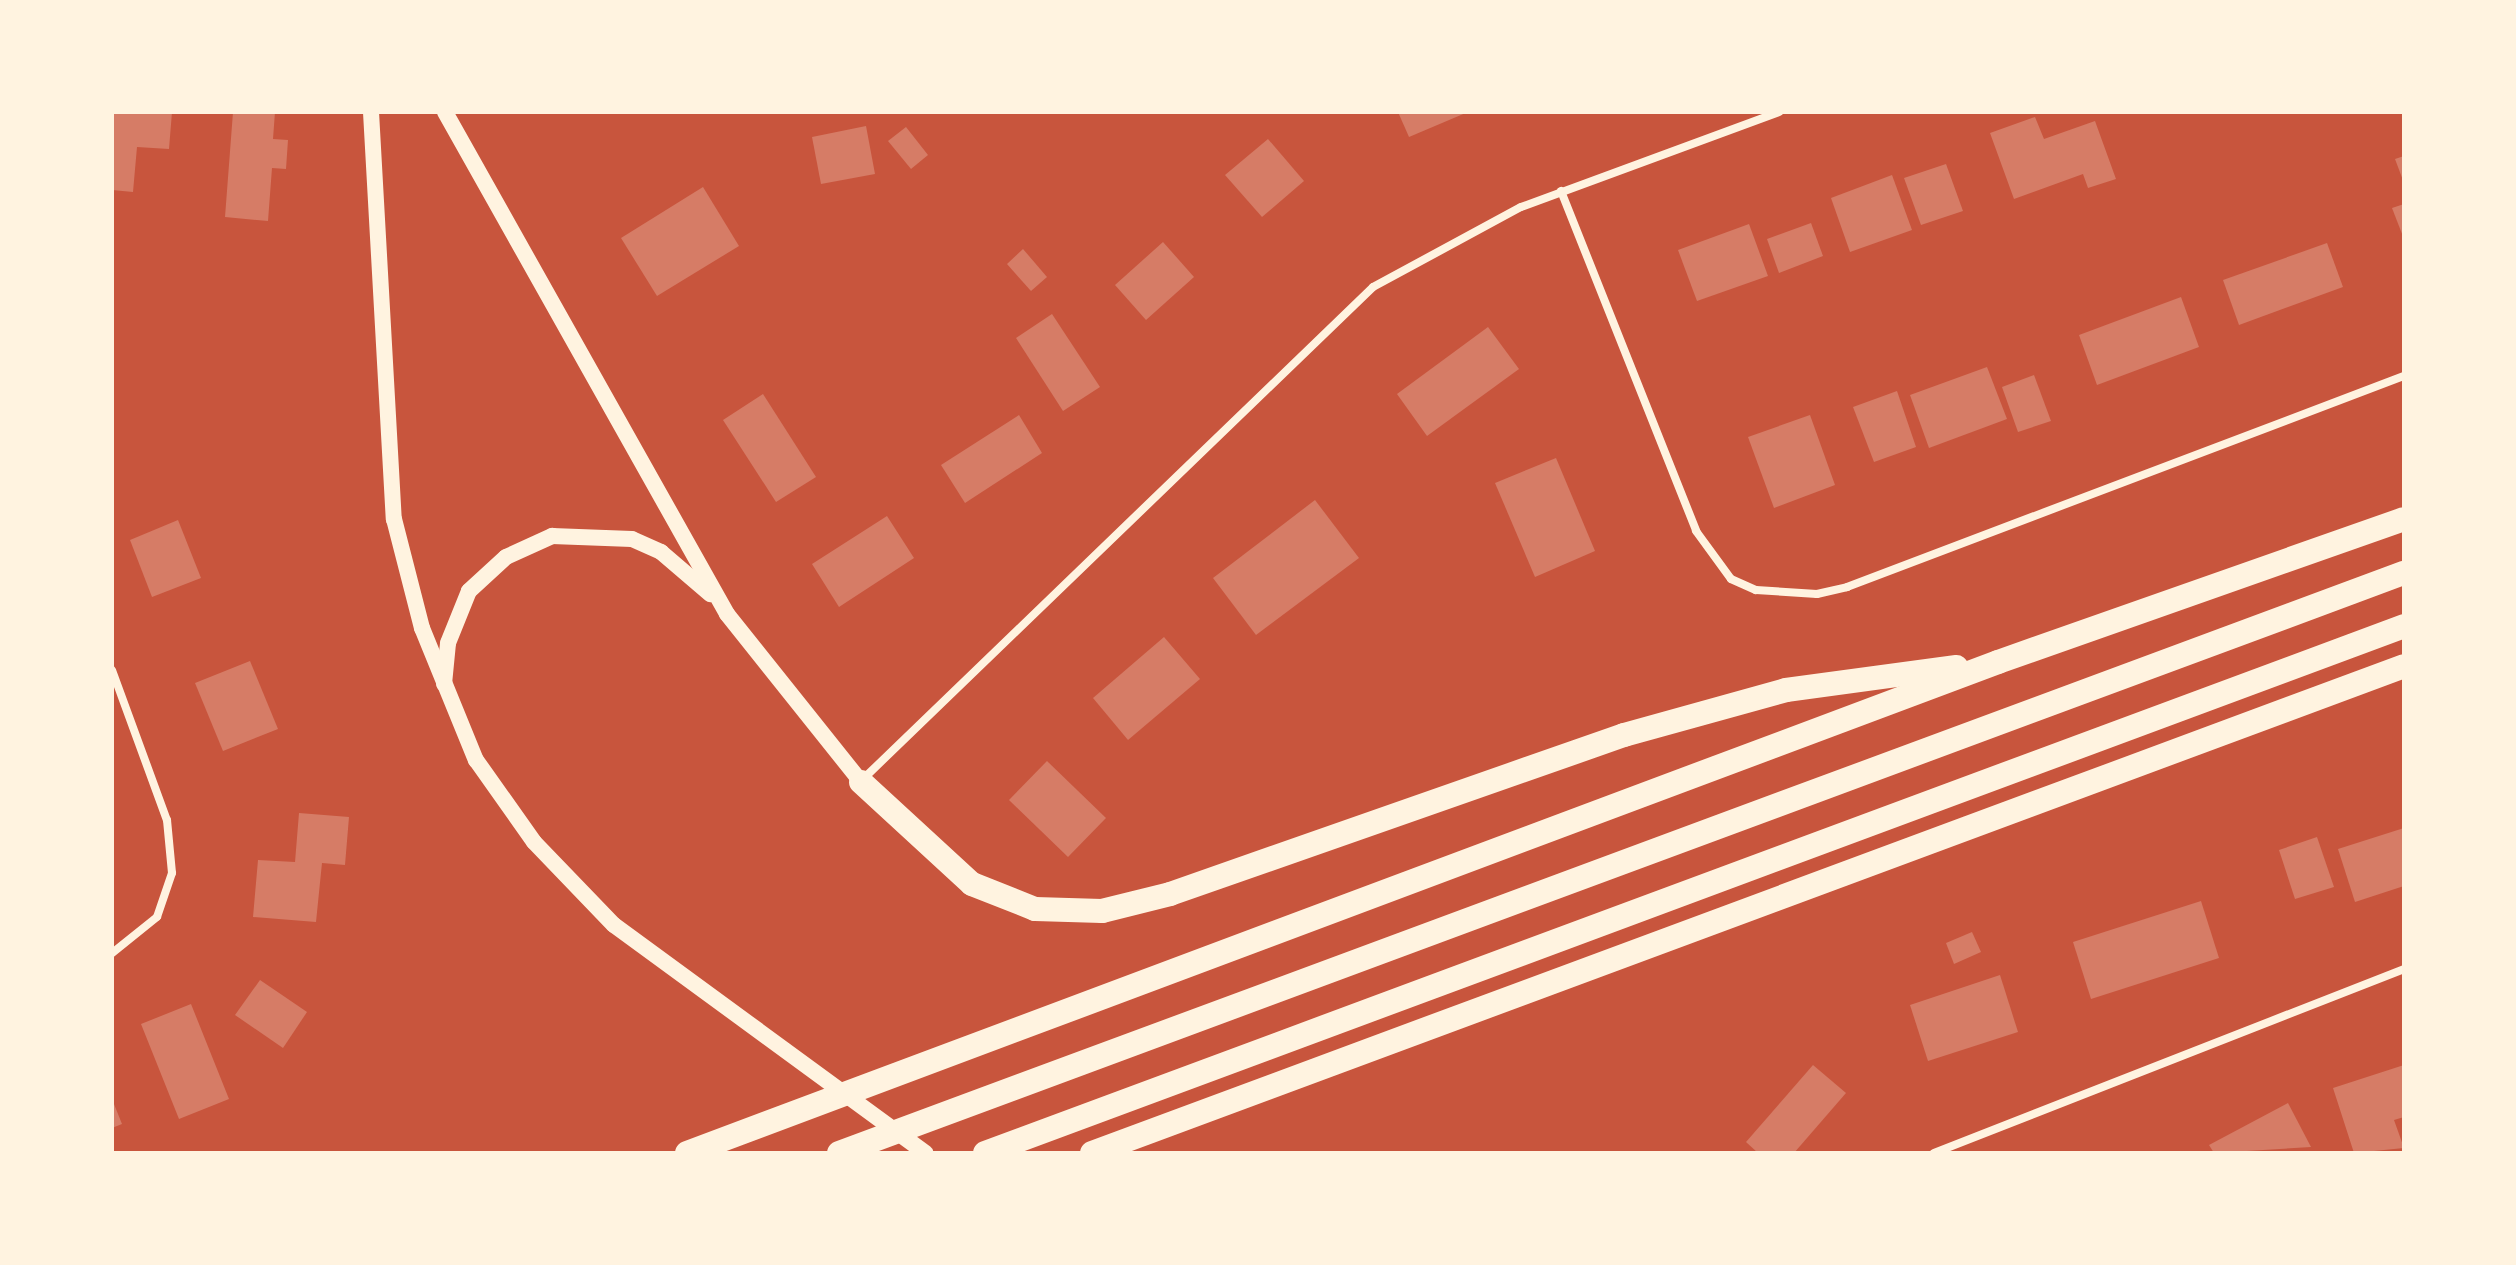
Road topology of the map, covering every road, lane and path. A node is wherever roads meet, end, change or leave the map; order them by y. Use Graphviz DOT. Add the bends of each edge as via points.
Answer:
graph roads {
  1 [pos="371,112"];
  2 [pos="445,112"];
  3 [pos="1779,112"];
  4 [pos="1561,191"];
  5 [pos="2404,376"];
  6 [pos="2404,519"];
  7 [pos="2404,573"];
  8 [pos="727,614"];
  9 [pos="2404,626"];
  10 [pos="1998,662"];
  11 [pos="2404,666"];
  12 [pos="112,670"];
  13 [pos="444,693"];
  14 [pos="861,782"];
  15 [pos="112,953"];
  16 [pos="2404,969"];
  17 [pos="687,1153"];
  18 [pos="839,1153"];
  19 [pos="926,1153"];
  20 [pos="985,1153"];
  21 [pos="1092,1153"];
  22 [pos="1934,1153"];
  1 -- 13 [label="main road" via="394,519"];
  2 -- 8 [label="main road"];
  3 -- 4 [label="street"];
  4 -- 5 [label="street" via="1696,531 1731,579 1756,590 1817,594 1847,587"];
  4 -- 14 [label="street" via="1446,241 1373,287"];
  6 -- 10 [label="highway"];
  7 -- 18 [label="highway"];
  8 -- 13 [label="main road" via="682,567 632,539 552,536 506,557 469,591 448,643"];
  8 -- 14 [label="main road"];
  9 -- 20 [label="highway"];
  10 -- 14 [label="highway" via="1771,694 1555,756 1170,894 1102,911 1035,909 972,884"];
  10 -- 17 [label="highway"];
  11 -- 21 [label="highway"];
  12 -- 15 [label="street" via="172,848 157,917"];
  13 -- 19 [label="main road" via="476,760 556,868 614,925"];
  16 -- 22 [label="street"];
}
